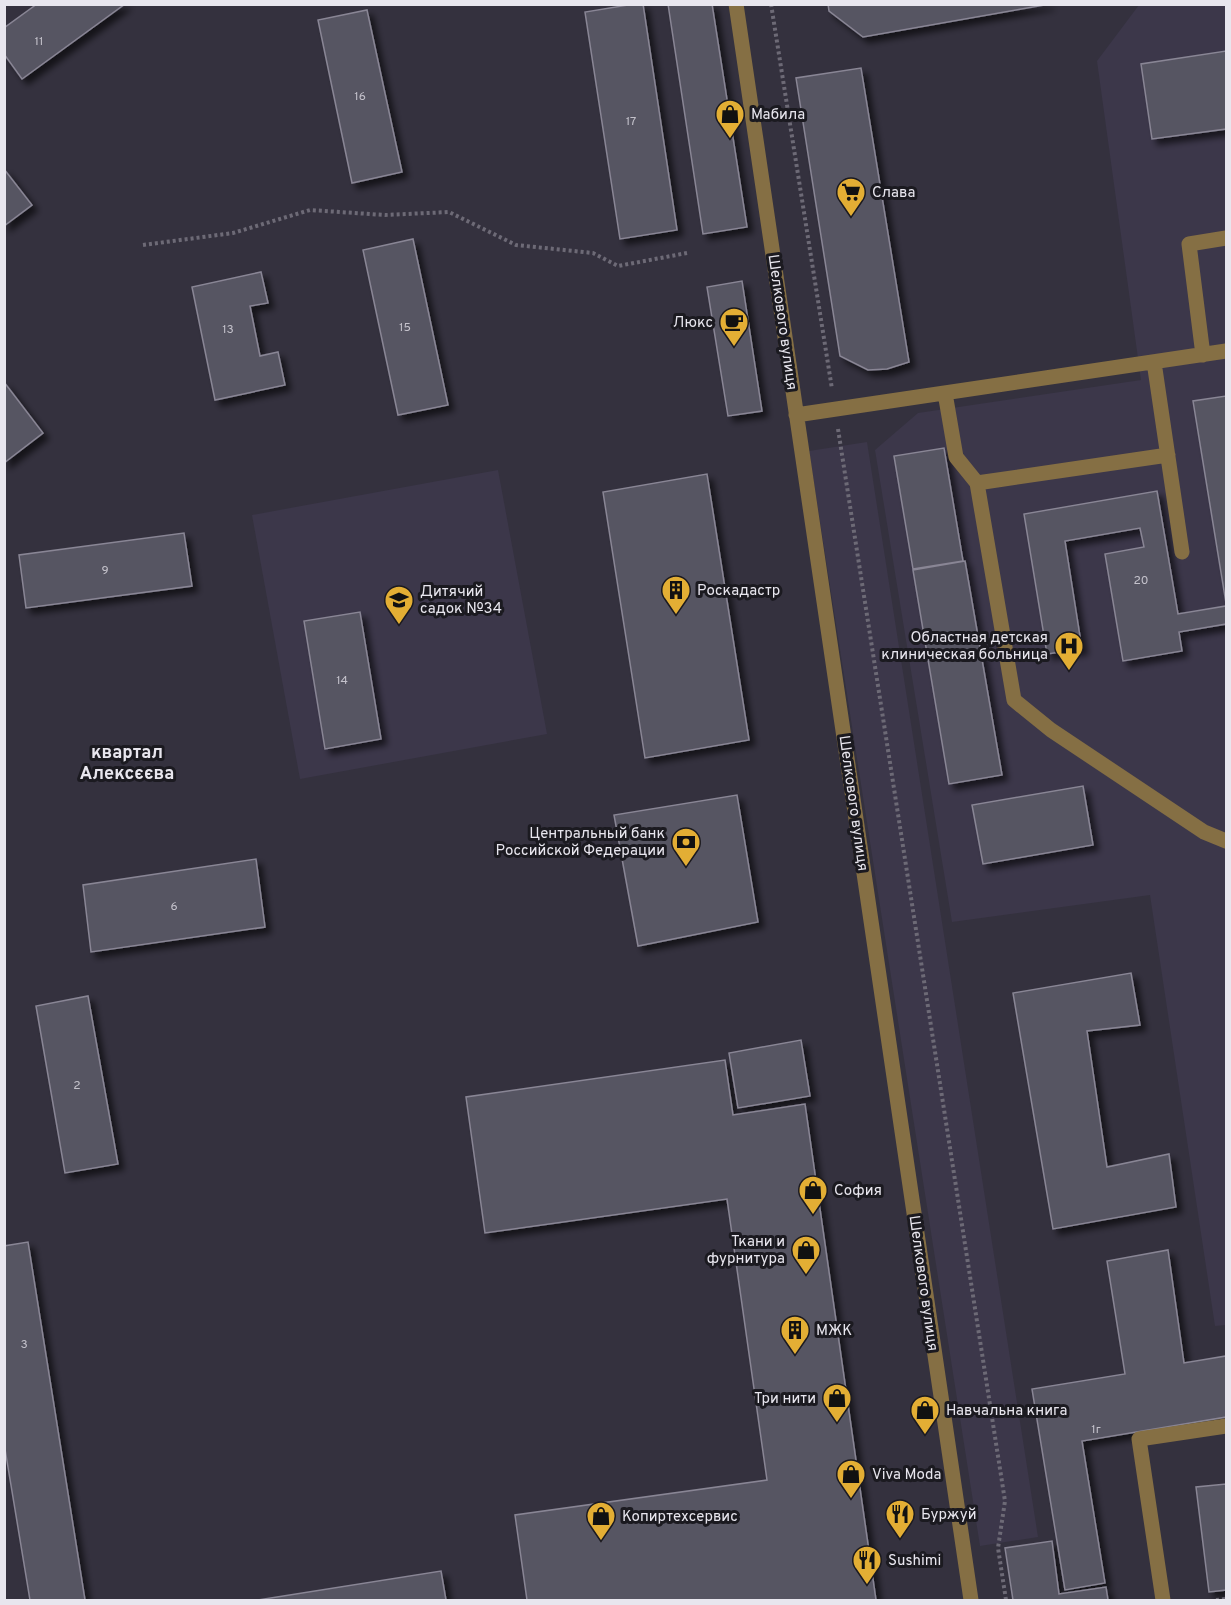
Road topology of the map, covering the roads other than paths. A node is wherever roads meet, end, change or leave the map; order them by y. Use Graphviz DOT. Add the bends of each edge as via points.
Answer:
graph roads {
  1 [pos="736,4"];
  2 [pos="1227,238"];
  3 [pos="1227,351"];
  4 [pos="1203,355"];
  5 [pos="1154,362"];
  6 [pos="945,393"];
  7 [pos="796,415"];
  8 [pos="1168,455"];
  9 [pos="977,483"];
  10 [pos="1182,552"];
  11 [pos="1227,841"];
  12 [pos="1227,1426"];
  13 [pos="971,1600"];
  14 [pos="1163,1600"];
  1 -- 7 [label="street, Шелкового вулиця"];
  2 -- 4 [label="street" via="1189,244"];
  3 -- 4 [label="street"];
  4 -- 5 [label="street"];
  5 -- 6 [label="street"];
  5 -- 8 [label="street"];
  6 -- 7 [label="street"];
  6 -- 9 [label="street" via="956,457"];
  7 -- 13 [label="street, Шелкового вулиця"];
  8 -- 9 [label="street"];
  8 -- 10 [label="street"];
  9 -- 11 [label="street" via="1014,700 1051,730 1204,832"];
  12 -- 14 [label="street" via="1139,1439"];
}
